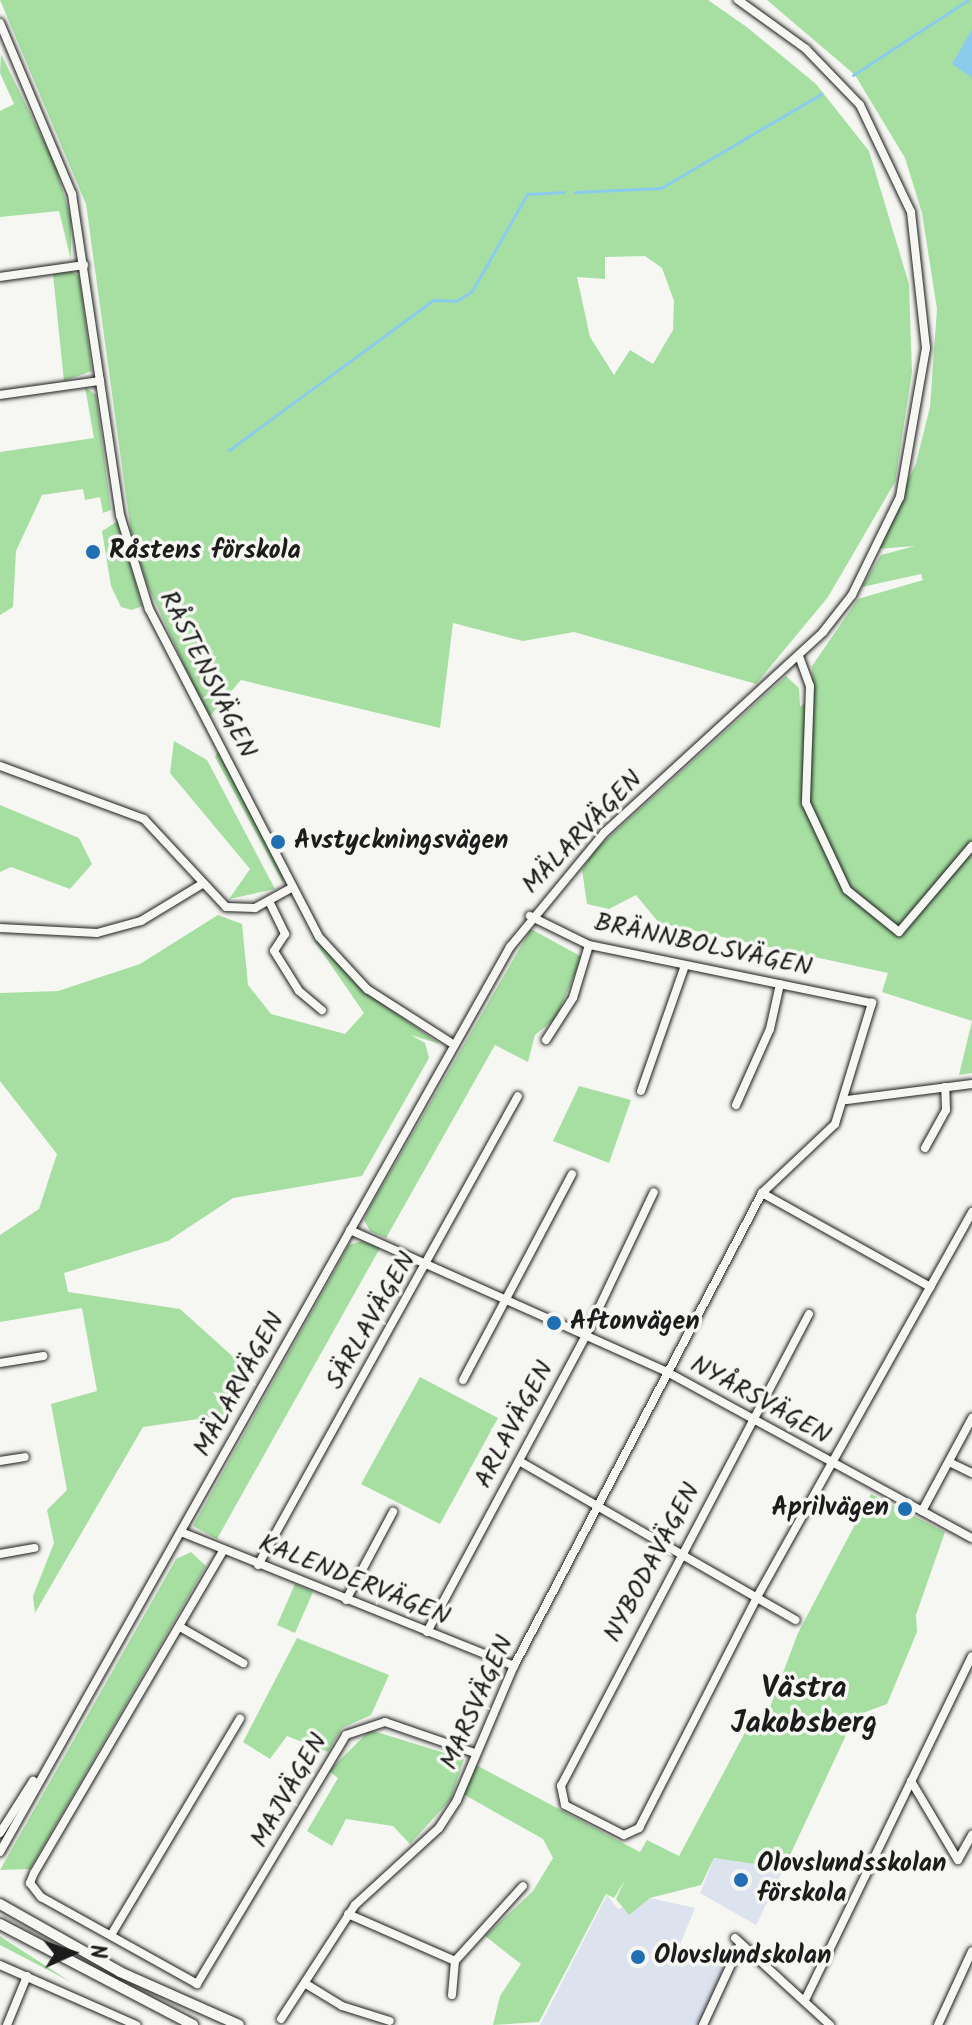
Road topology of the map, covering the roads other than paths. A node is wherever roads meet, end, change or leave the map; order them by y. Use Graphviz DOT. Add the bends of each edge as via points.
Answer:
graph roads {
  1 [pos="738,0"];
  2 [pos="0,23"];
  3 [pos="4,44"];
  4 [pos="84,265"];
  5 [pos="0,277"];
  6 [pos="100,381"];
  7 [pos="0,395"];
  8 [pos="799,656"];
  9 [pos="0,766"];
  10 [pos="972,846"];
  11 [pos="202,884"];
  12 [pos="293,887"];
  13 [pos="269,901"];
  14 [pos="530,916"];
  15 [pos="0,928"];
  16 [pos="589,945"];
  17 [pos="684,968"];
  18 [pos="780,984"];
  19 [pos="322,1010"];
  20 [pos="546,1040"];
  21 [pos="450,1042"];
  22 [pos="972,1084"];
  23 [pos="945,1087"];
  24 [pos="641,1091"];
  25 [pos="518,1096"];
  26 [pos="847,1100"];
  27 [pos="736,1105"];
  28 [pos="925,1148"];
  29 [pos="572,1174"];
  30 [pos="654,1192"];
  31 [pos="762,1193"];
  32 [pos="972,1212"];
  33 [pos="350,1230"];
  34 [pos="428,1264"];
  35 [pos="930,1287"];
  36 [pos="506,1297"];
  37 [pos="809,1314"];
  38 [pos="586,1335"];
  39 [pos="43,1356"];
  40 [pos="0,1363"];
  41 [pos="667,1372"];
  42 [pos="463,1380"];
  43 [pos="972,1418"];
  44 [pos="754,1420"];
  45 [pos="25,1457"];
  46 [pos="0,1461"];
  47 [pos="519,1461"];
  48 [pos="949,1462"];
  49 [pos="833,1465"];
  50 [pos="972,1473"];
  51 [pos="597,1507"];
  52 [pos="922,1511"];
  53 [pos="393,1512"];
  54 [pos="181,1532"];
  55 [pos="972,1538"];
  56 [pos="34,1548"];
  57 [pos="223,1551"];
  58 [pos="679,1553"];
  59 [pos="0,1554"];
  60 [pos="258,1565"];
  61 [pos="757,1597"];
  62 [pos="346,1600"];
  63 [pos="795,1620"];
  64 [pos="180,1627"];
  65 [pos="427,1632"];
  66 [pos="972,1656"];
  67 [pos="243,1663"];
  68 [pos="514,1666"];
  69 [pos="240,1719"];
  70 [pos="64,1734"];
  71 [pos="475,1753"];
  72 [pos="911,1781"];
  73 [pos="0,1833"];
  74 [pos="972,1835"];
  75 [pos="0,1852"];
  76 [pos="523,1886"];
  77 [pos="0,1904"];
  78 [pos="348,1914"];
  79 [pos="0,1924"];
  80 [pos="111,1935"];
  81 [pos="972,1951"];
  82 [pos="455,1961"];
  83 [pos="0,1965"];
  84 [pos="27,1976"];
  85 [pos="306,1984"];
  86 [pos="452,1995"];
  87 [pos="805,2000"];
  88 [pos="281,2019"];
  89 [pos="390,2021"];
  90 [pos="7,2025"];
  91 [pos="136,2025"];
  92 [pos="193,2025"];
  93 [pos="239,2025"];
  94 [pos="703,2025"];
  95 [pos="830,2025"];
  96 [pos="938,2025"];
  1 -- 8 [label="street, MÄLARVÄGEN" via="806,49 860,105 907,200 925,301 923,385 900,497 852,595"];
  2 -- 3 [label="street, RÅSTENSVÄGEN"];
  3 -- 4 [label="street, RÅSTENSVÄGEN" via="62,161"];
  4 -- 5 [label="street"];
  4 -- 6 [label="street, RÅSTENSVÄGEN"];
  6 -- 7 [label="street"];
  6 -- 12 [label="street, RÅSTENSVÄGEN" via="120,515 149,609"];
  8 -- 10 [label="street" via="809,674 802,770 815,833 847,890 899,932"];
  8 -- 14 [label="street, MÄLARVÄGEN" via="604,833"];
  9 -- 11 [label="street" via="144,819"];
  11 -- 13 [label="street" via="226,907"];
  11 -- 15 [label="street" via="152,916 97,933"];
  12 -- 13 [label="street"];
  12 -- 21 [label="street, RÅSTENSVÄGEN" via="352,975"];
  13 -- 19 [label="street" via="285,934 274,951 299,991"];
  14 -- 16 [label="street, BRÄNNBOLSVÄGEN"];
  14 -- 21 [label="street, MÄLARVÄGEN"];
  16 -- 17 [label="street, BRÄNNBOLSVÄGEN"];
  16 -- 20 [label="street" via="573,998"];
  17 -- 18 [label="street, BRÄNNBOLSVÄGEN"];
  17 -- 24 [label="street"];
  18 -- 26 [label="street, BRÄNNBOLSVÄGEN" via="872,1003"];
  18 -- 27 [label="street" via="770,1029"];
  21 -- 33 [label="street, MÄLARVÄGEN"];
  22 -- 23 [label="street"];
  23 -- 26 [label="street"];
  23 -- 28 [label="street" via="946,1110"];
  25 -- 34 [label="street, SÄRLAVÄGEN"];
  26 -- 31 [label="street" via="827,1135"];
  29 -- 36 [label="street"];
  30 -- 38 [label="street, ARLAVÄGEN"];
  31 -- 35 [label="street"];
  31 -- 41 [label="street, MARSVÄGEN"];
  32 -- 35 [label="street"];
  33 -- 34 [label="street, NYÅRSVÄGEN"];
  33 -- 54 [label="street, MÄLARVÄGEN"];
  34 -- 36 [label="street, NYÅRSVÄGEN"];
  34 -- 60 [label="street, SÄRLAVÄGEN"];
  35 -- 49 [label="street"];
  36 -- 38 [label="street, NYÅRSVÄGEN"];
  36 -- 42 [label="street"];
  37 -- 44 [label="street, NYBODAVÄGEN"];
  38 -- 41 [label="street, NYÅRSVÄGEN"];
  38 -- 47 [label="street, ARLAVÄGEN"];
  39 -- 40 [label="street"];
  41 -- 44 [label="street, NYÅRSVÄGEN"];
  41 -- 51 [label="street, MARSVÄGEN"];
  43 -- 48 [label="street"];
  44 -- 49 [label="street, NYÅRSVÄGEN"];
  44 -- 58 [label="street, NYBODAVÄGEN"];
  45 -- 46 [label="street"];
  47 -- 51 [label="street"];
  47 -- 65 [label="street, ARLAVÄGEN"];
  48 -- 50 [label="street"];
  48 -- 52 [label="street"];
  49 -- 52 [label="street, NYÅRSVÄGEN"];
  49 -- 61 [label="street"];
  51 -- 58 [label="street"];
  51 -- 68 [label="street, MARSVÄGEN"];
  52 -- 55 [label="street, NYÅRSVÄGEN"];
  53 -- 62 [label="street"];
  54 -- 57 [label="street, KALENDERVÄGEN"];
  54 -- 70 [label="street, MÄLARVÄGEN"];
  56 -- 59 [label="street"];
  57 -- 60 [label="street, KALENDERVÄGEN"];
  57 -- 64 [label="street"];
  58 -- 61 [label="street"];
  58 -- 61 [label="street, NYBODAVÄGEN" via="561,1786 559,1799 592,1820 630,1836 639,1828"];
  60 -- 62 [label="street, KALENDERVÄGEN"];
  61 -- 63 [label="street"];
  62 -- 65 [label="street, KALENDERVÄGEN"];
  64 -- 67 [label="street"];
  64 -- 80 [label="street" via="34,1873 34,1891"];
  65 -- 68 [label="street, KALENDERVÄGEN"];
  66 -- 72 [label="street"];
  68 -- 71 [label="street, MARSVÄGEN"];
  69 -- 80 [label="street"];
  70 -- 73 [label="street, MÄLARVÄGEN"];
  70 -- 75 [label="street, MÄLARVÄGEN"];
  71 -- 78 [label="street, MARSVÄGEN" via="439,1828"];
  71 -- 80 [label="street, MAJVÄGEN" via="385,1722 346,1735 197,1984"];
  72 -- 74 [label="street" via="958,1860"];
  72 -- 87 [label="street"];
  76 -- 82 [label="street"];
  77 -- 93 [label="main road" via="120,1972"];
  78 -- 82 [label="street"];
  78 -- 85 [label="street, MARSVÄGEN"];
  79 -- 92 [label="main road"];
  81 -- 96 [label="street"];
  82 -- 86 [label="street"];
  83 -- 84 [label="street"];
  84 -- 90 [label="street"];
  84 -- 91 [label="street"];
  85 -- 88 [label="street, MARSVÄGEN"];
  85 -- 89 [label="street" via="342,2006"];
  87 -- 94 [label="street" via="738,1941"];
  87 -- 95 [label="street"];
}
